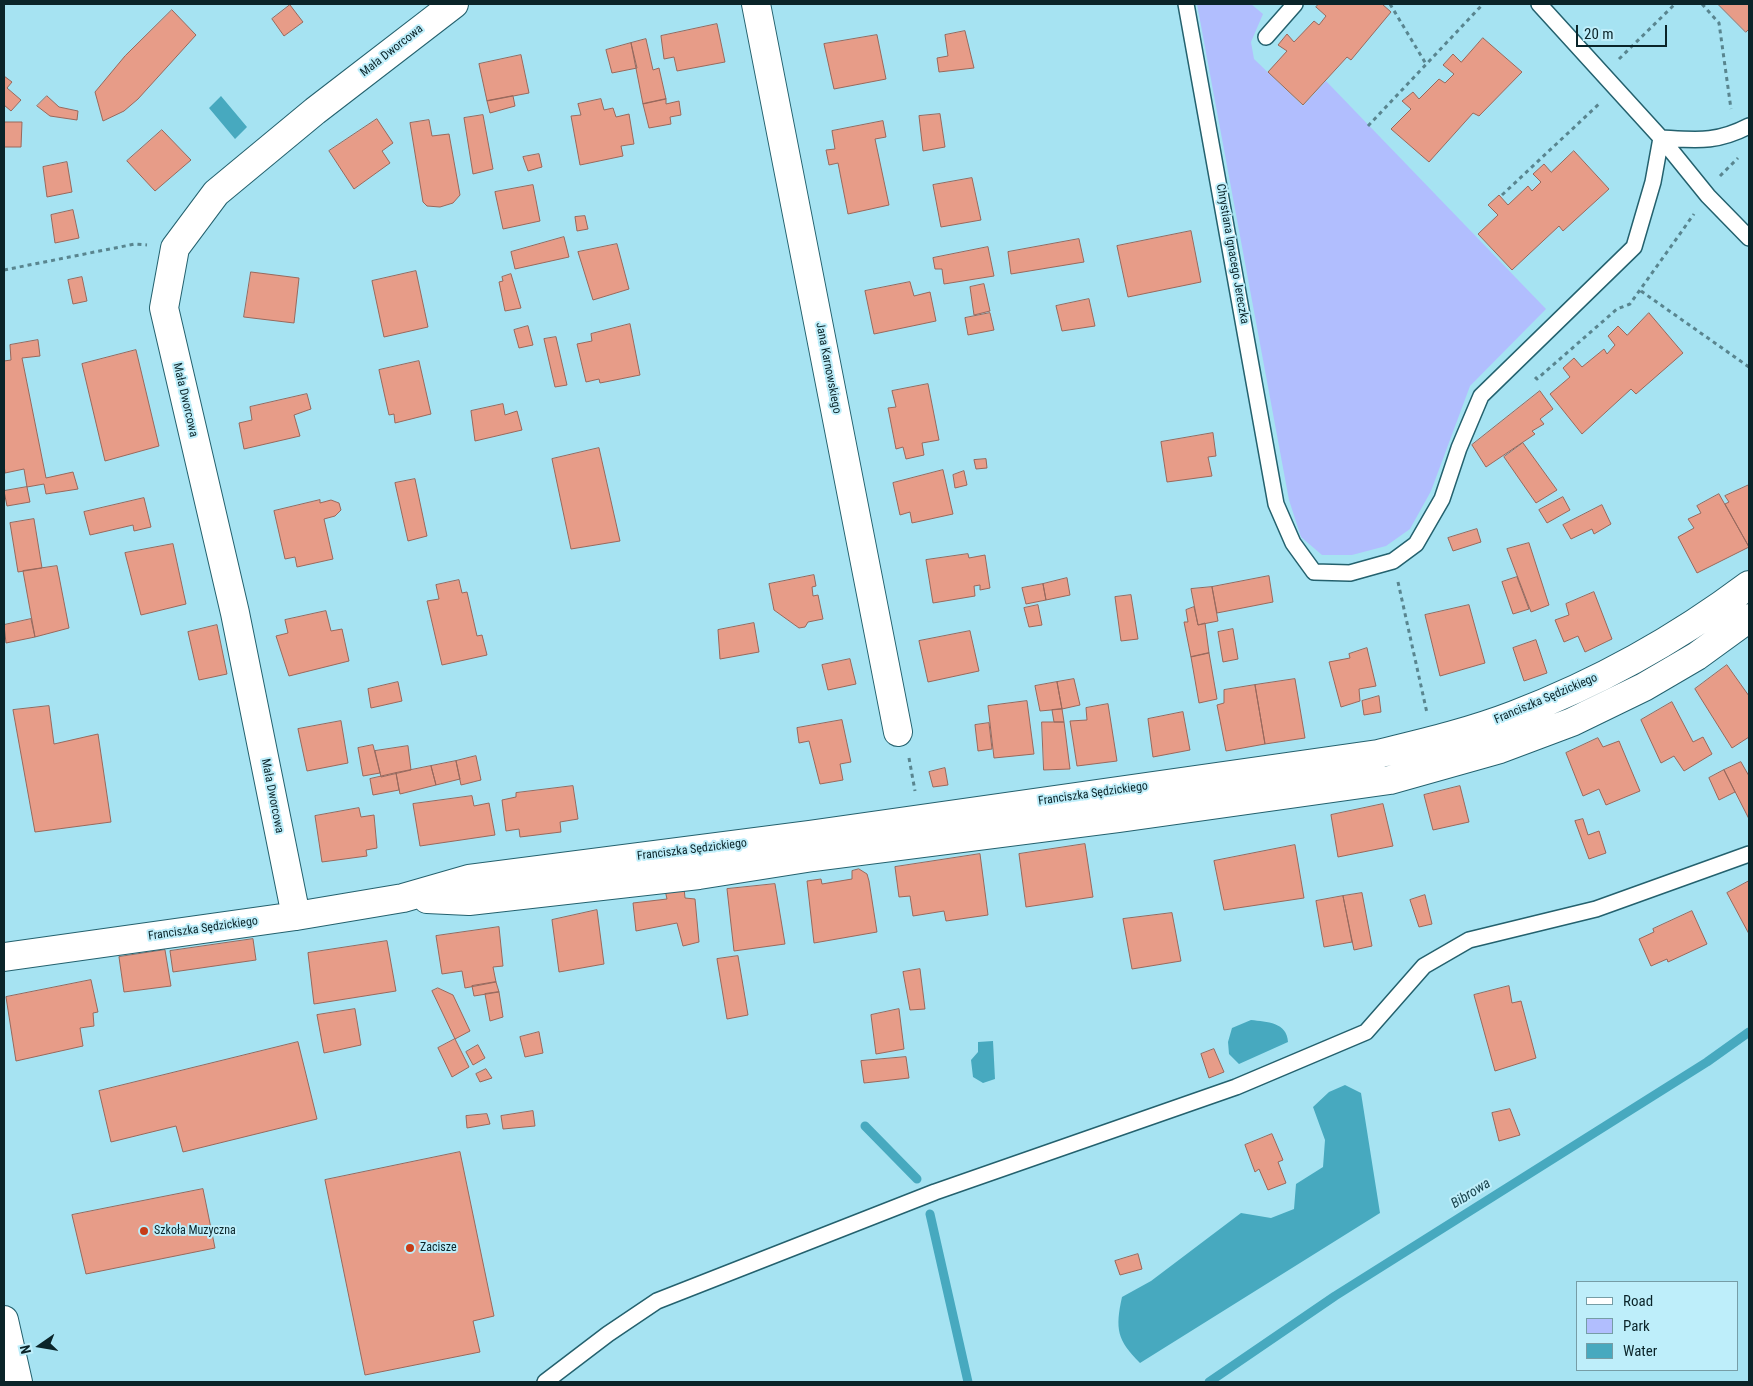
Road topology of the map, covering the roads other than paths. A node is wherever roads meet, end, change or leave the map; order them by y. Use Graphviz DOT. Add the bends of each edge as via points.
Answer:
graph roads {
  1 [pos="454,4"];
  2 [pos="756,4"];
  3 [pos="1186,4"];
  4 [pos="1295,4"];
  5 [pos="1539,4"];
  6 [pos="1266,37"];
  7 [pos="1749,126"];
  8 [pos="1661,138"];
  9 [pos="1749,238"];
  10 [pos="1749,584"];
  11 [pos="1749,618"];
  12 [pos="903,743"];
  13 [pos="1749,854"];
  14 [pos="403,898"];
  15 [pos="296,916"];
  16 [pos="4,957"];
  17 [pos="4,1320"];
  18 [pos="18,1382"];
  19 [pos="544,1382"];
  1 -- 15 [label="street, Mała Dworcowa" via="315,111 216,193 175,248 164,308 235,613"];
  2 -- 12 [label="street, Jana Karnowskiego"];
  3 -- 8 [label="lane, Chrystiana Ignacego Jereczka" via="1276,504 1293,543 1314,572 1350,573 1393,561 1416,544 1442,499 1481,396 1634,247 1653,182"];
  4 -- 6 [label="lane"];
  5 -- 8 [label="lane"];
  7 -- 8 [label="lane" via="1734,134 1705,141"];
  8 -- 9 [label="lane" via="1708,196"];
  10 -- 14 [label="street, Franciszka Sędzickiego" via="1710,615 1651,651 1566,693 1512,716 1378,754 810,835 469,879"];
  11 -- 14 [label="street, Franciszka Sędzickiego" via="1696,656 1644,687 1572,722 1500,748 1390,780 699,875 469,901"];
  13 -- 19 [label="lane" via="1596,909 1469,940 1424,966 1366,1032 1236,1087 935,1192 657,1301"];
  14 -- 15 [label="street, Franciszka Sędzickiego"];
  15 -- 16 [label="street, Franciszka Sędzickiego"];
  17 -- 18 [label="street"];
}
